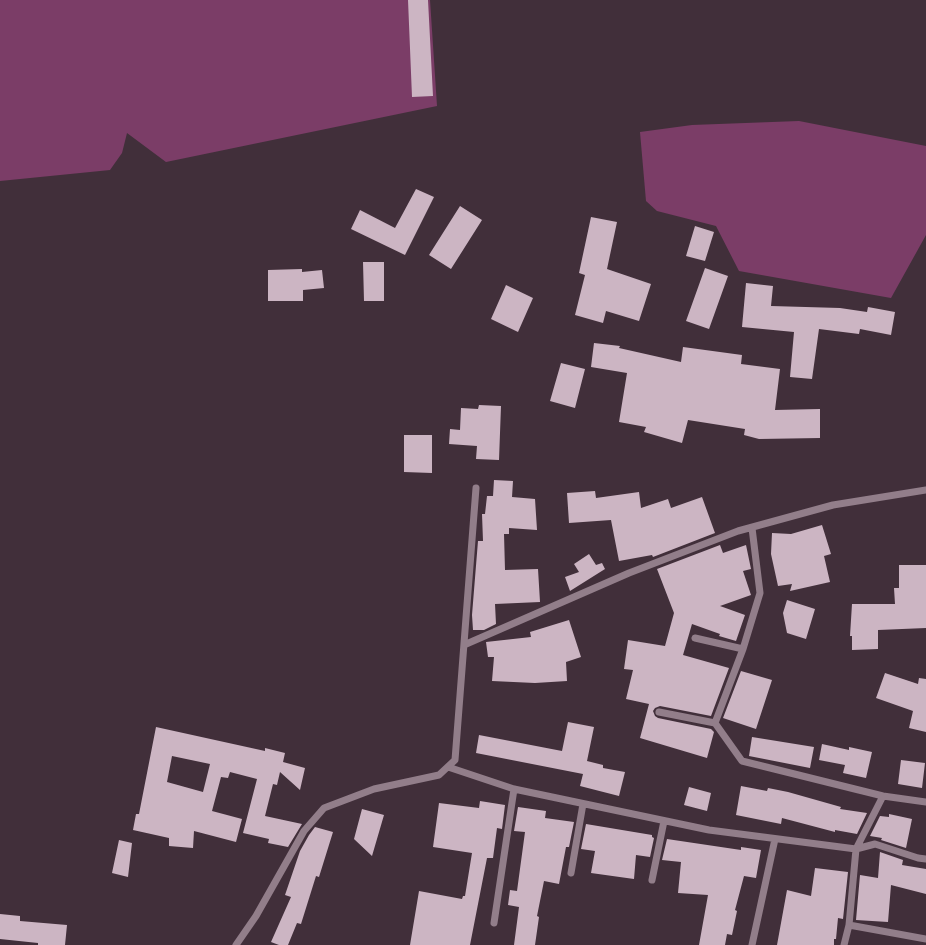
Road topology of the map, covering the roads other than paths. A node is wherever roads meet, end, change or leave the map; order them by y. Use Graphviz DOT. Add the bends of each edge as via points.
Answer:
graph roads {
  1 [pos="476,488"];
  2 [pos="926,490"];
  3 [pos="752,528"];
  4 [pos="695,638"];
  5 [pos="464,645"];
  6 [pos="743,649"];
  7 [pos="659,712"];
  8 [pos="715,723"];
  9 [pos="447,767"];
  10 [pos="514,789"];
  11 [pos="883,796"];
  12 [pos="926,802"];
  13 [pos="583,804"];
  14 [pos="664,821"];
  15 [pos="775,839"];
  16 [pos="856,849"];
  17 [pos="926,859"];
  18 [pos="571,873"];
  19 [pos="652,880"];
  20 [pos="494,923"];
  21 [pos="849,925"];
  22 [pos="926,939"];
  23 [pos="236,945"];
  24 [pos="752,945"];
  25 [pos="844,945"];
  1 -- 5 [label="street"];
  2 -- 3 [label="street" via="834,505"];
  3 -- 5 [label="street" via="629,573"];
  3 -- 6 [label="street" via="760,593"];
  4 -- 6 [label="street"];
  5 -- 9 [label="street" via="454,760"];
  6 -- 8 [label="street"];
  7 -- 8 [label="street"];
  8 -- 11 [label="street" via="742,761"];
  9 -- 10 [label="street"];
  9 -- 23 [label="street" via="439,775 374,789 324,808 304,831"];
  10 -- 13 [label="street"];
  10 -- 20 [label="street"];
  11 -- 12 [label="street"];
  11 -- 16 [label="street"];
  13 -- 14 [label="street"];
  13 -- 18 [label="street"];
  14 -- 15 [label="street"];
  14 -- 19 [label="street"];
  15 -- 16 [label="street"];
  15 -- 24 [label="street"];
  16 -- 17 [label="street" via="875,844"];
  16 -- 21 [label="street"];
  21 -- 22 [label="street"];
  21 -- 25 [label="street"];
}
